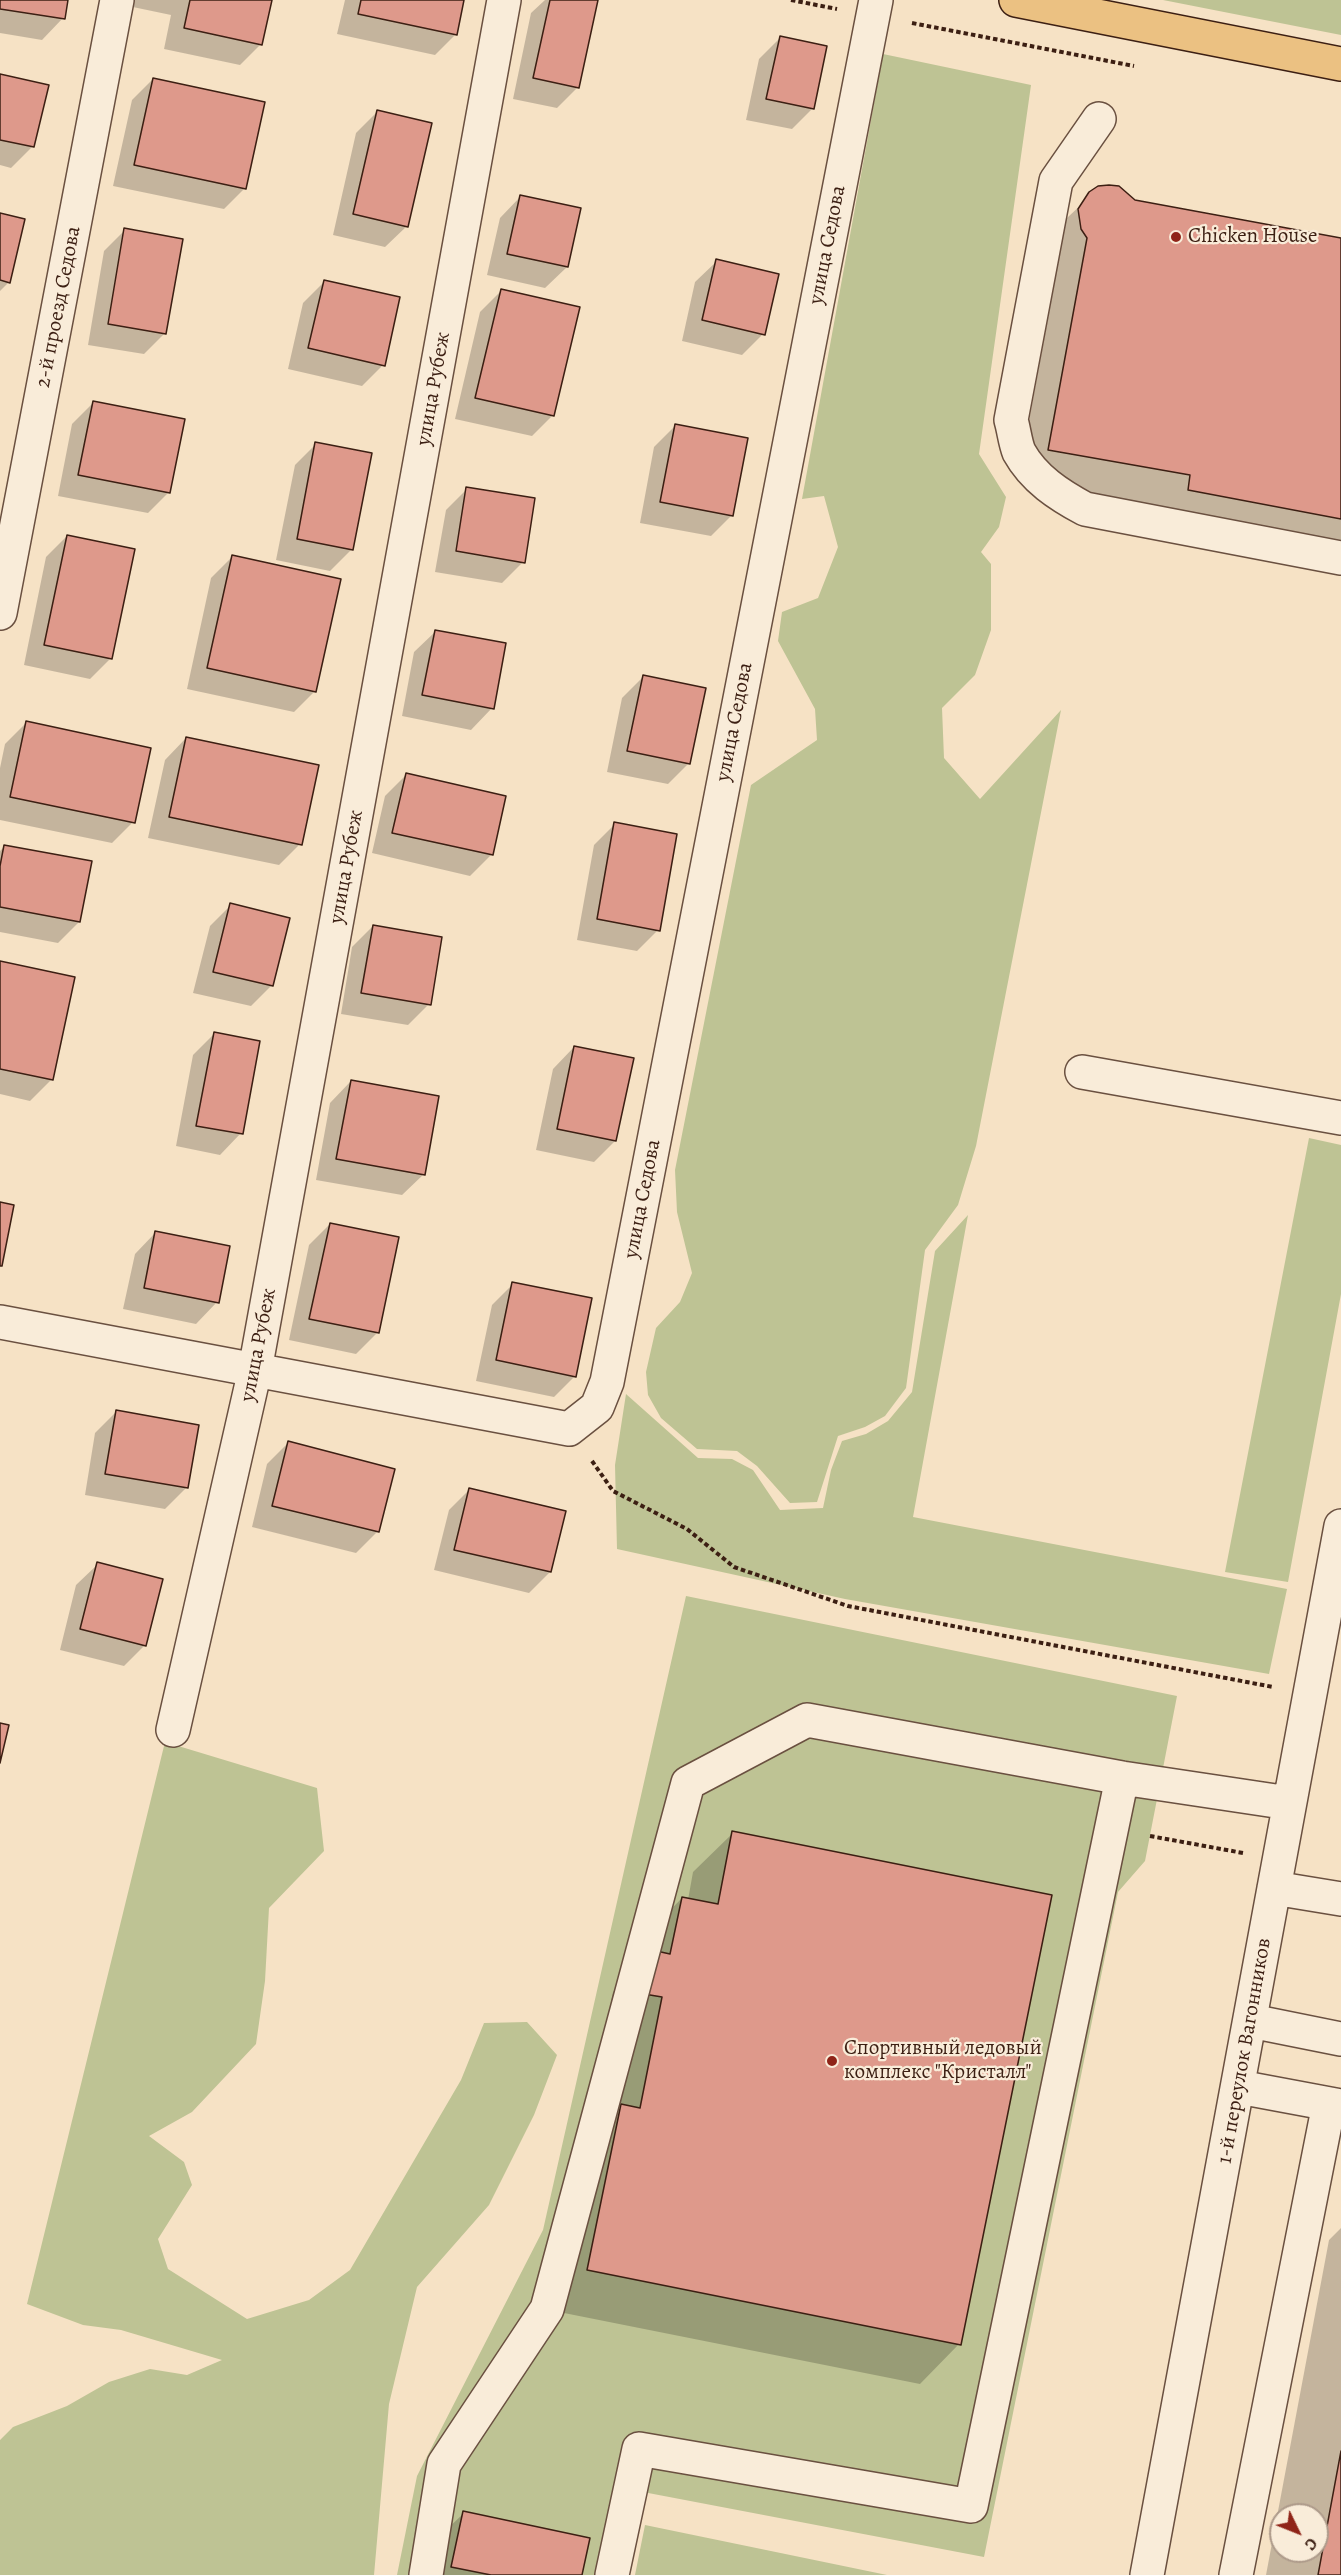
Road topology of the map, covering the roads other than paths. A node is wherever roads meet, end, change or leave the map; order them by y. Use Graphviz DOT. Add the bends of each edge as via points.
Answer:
graph roads {
  1 [pos="117,0"];
  2 [pos="504,0"];
  3 [pos="1016,0"];
  4 [pos="874,8"];
  5 [pos="1341,64"];
  6 [pos="1099,119"];
  7 [pos="1341,558"];
  8 [pos="0,613"];
  9 [pos="1082,1072"];
  10 [pos="1341,1118"];
  11 [pos="0,1322"];
  12 [pos="255,1370"];
  13 [pos="1340,1539"];
  14 [pos="173,1731"];
  15 [pos="1122,1778"];
  16 [pos="1289,1803"];
  17 [pos="1276,1873"];
  18 [pos="1341,1899"];
  19 [pos="1251,2021"];
  20 [pos="1341,2039"];
  21 [pos="1239,2087"];
  22 [pos="1335,2105"];
  23 [pos="426,2575"];
  24 [pos="612,2575"];
  25 [pos="1147,2575"];
  26 [pos="1236,2575"];
  1 -- 8 [label="street, 2-й проезд Седова"];
  2 -- 12 [label="street, улица Рубеж"];
  3 -- 5 [label="main road"];
  4 -- 12 [label="street, улица Седова" via="607,1382 597,1407 569,1429"];
  6 -- 7 [label="street" via="1056,181 1011,420 1019,450 1034,473 1056,494 1085,509"];
  9 -- 10 [label="street"];
  11 -- 12 [label="street"];
  12 -- 14 [label="street, улица Рубеж"];
  13 -- 16 [label="street, 1-й переулок Вагонников"];
  15 -- 16 [label="street"];
  15 -- 23 [label="street" via="807,1720 688,1784 547,2309 444,2464"];
  15 -- 24 [label="street" via="970,2506 639,2449"];
  16 -- 17 [label="street, 1-й переулок Вагонников"];
  17 -- 18 [label="street"];
  17 -- 19 [label="street, 1-й переулок Вагонников"];
  19 -- 20 [label="street"];
  19 -- 21 [label="street, 1-й переулок Вагонников"];
  21 -- 22 [label="street"];
  21 -- 25 [label="street, 1-й переулок Вагонников"];
  22 -- 26 [label="street"];
}
